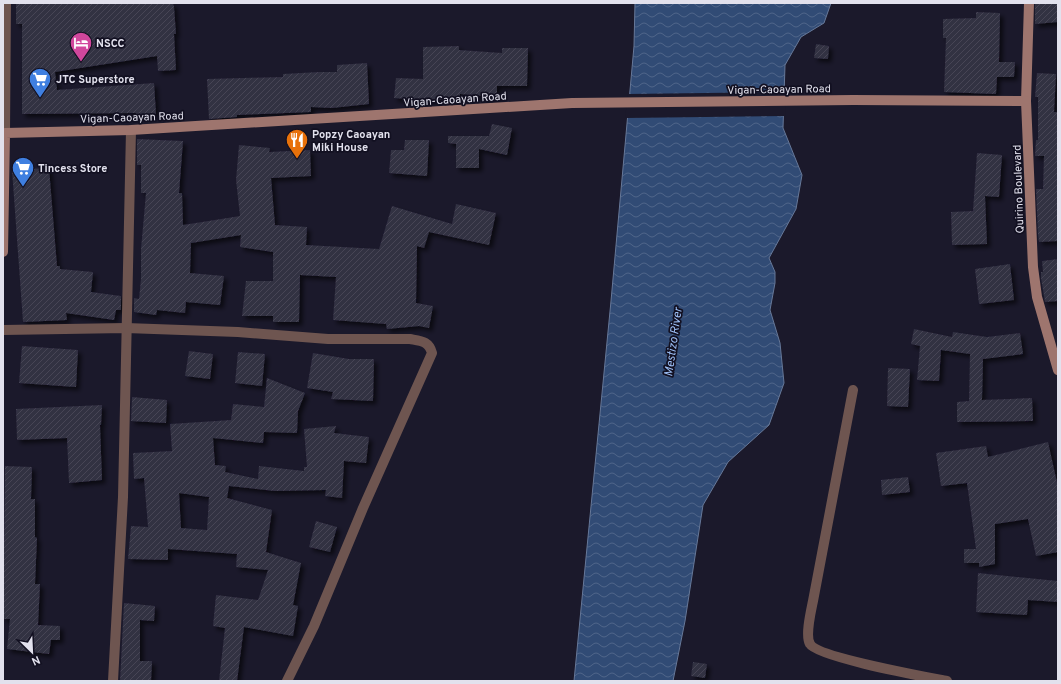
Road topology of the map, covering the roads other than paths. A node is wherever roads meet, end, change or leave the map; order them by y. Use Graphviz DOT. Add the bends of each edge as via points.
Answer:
graph roads {
  1 [pos="6,3"];
  2 [pos="1029,3"];
  3 [pos="1026,101"];
  4 [pos="131,130"];
  5 [pos="4,133"];
  6 [pos="3,252"];
  7 [pos="126,328"];
  8 [pos="3,330"];
  9 [pos="1058,370"];
  10 [pos="854,390"];
  11 [pos="113,681"];
  12 [pos="287,681"];
  13 [pos="947,681"];
  1 -- 5 [label="street"];
  2 -- 3 [label="main road, Quirino Boulevard"];
  3 -- 4 [label="main road, Vigan-Caoayan Road" via="572,103"];
  3 -- 9 [label="main road, Quirino Boulevard" via="1033,267 1037,297"];
  4 -- 5 [label="main road, Vigan-Caoayan Road"];
  4 -- 7 [label="street"];
  5 -- 6 [label="main road"];
  7 -- 8 [label="street"];
  7 -- 11 [label="street" via="123,497"];
  7 -- 12 [label="street" via="238,332 328,339 410,339 424,341 430,346 432,353 314,626"];
  10 -- 13 [label="street" via="813,601 809,642 816,649 835,656"];
}
